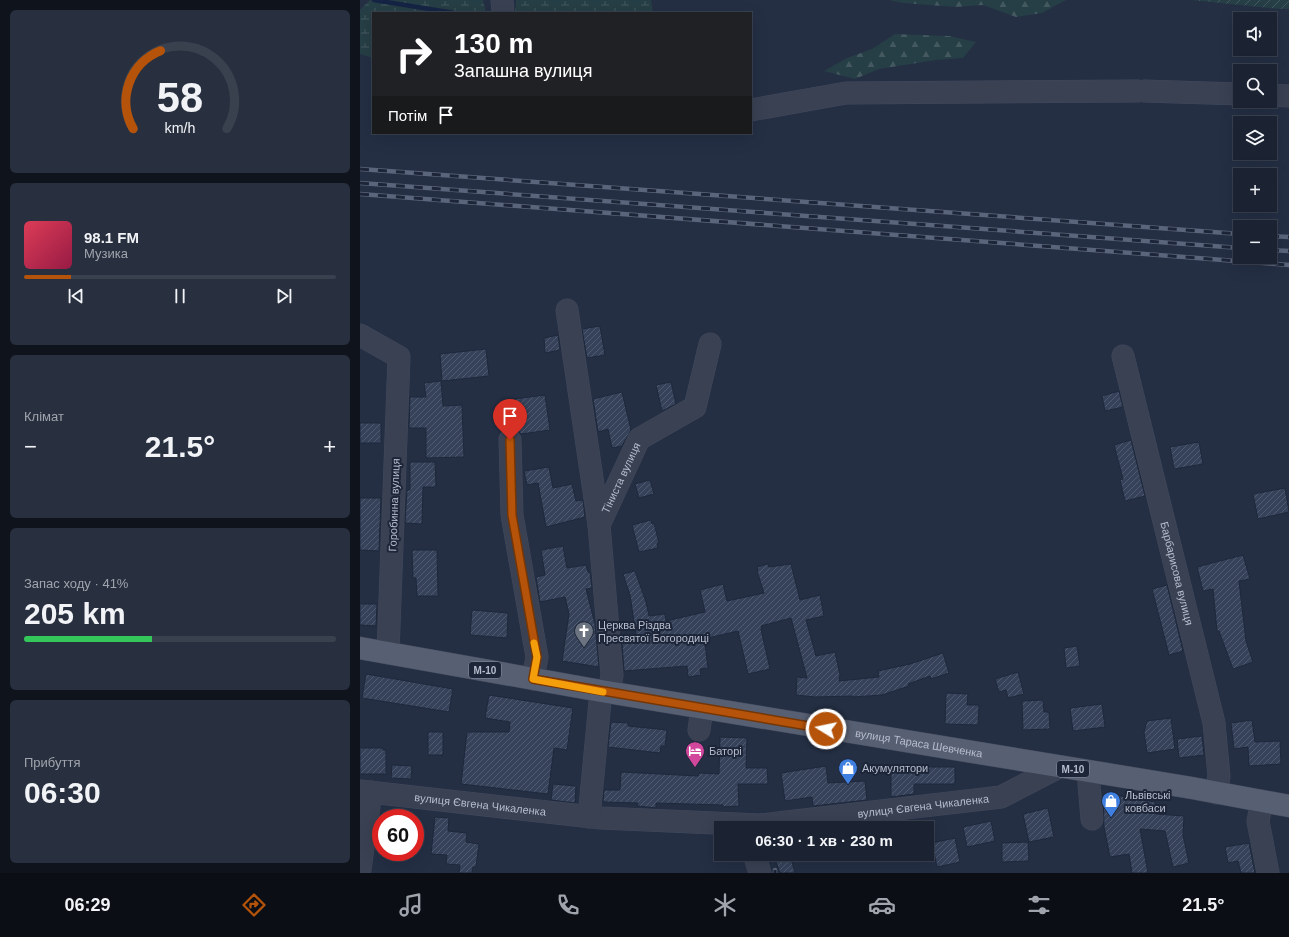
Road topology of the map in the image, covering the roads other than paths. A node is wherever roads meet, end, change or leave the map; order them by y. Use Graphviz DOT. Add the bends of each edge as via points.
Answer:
graph roads {
  1 [pos="502,0"];
  2 [pos="503,12"];
  3 [pos="1233,94"];
  4 [pos="1277,95"];
  5 [pos="1289,96"];
  6 [pos="752,110"];
  7 [pos="567,310"];
  8 [pos="360,335"];
  9 [pos="710,344"];
  10 [pos="1123,356"];
  11 [pos="510,440"];
  12 [pos="599,525"];
  13 [pos="360,648"];
  14 [pos="388,653"];
  15 [pos="533,679"];
  16 [pos="605,692"];
  17 [pos="702,708"];
  18 [pos="699,730"];
  19 [pos="1059,767"];
  20 [pos="1090,772"];
  21 [pos="366,792"];
  22 [pos="1216,793"];
  23 [pos="1262,801"];
  24 [pos="1289,806"];
  25 [pos="589,817"];
  26 [pos="1092,819"];
  27 [pos="795,821"];
  28 [pos="714,824"];
  29 [pos="756,861"];
  30 [pos="360,869"];
  31 [pos="760,873"];
  32 [pos="1268,873"];
  1 -- 2 [label="street"];
  3 -- 6 [label="street" via="1141,91 846,93"];
  4 -- 5 [label="street"];
  7 -- 12 [label="street, Тіниста вулиця"];
  8 -- 14 [label="street, Горобинна вулиця" via="399,357"];
  9 -- 12 [label="street, Тіниста вулиця" via="695,408 639,439"];
  10 -- 22 [label="street, Барбарисова вулиця" via="1214,724 1218,776"];
  11 -- 15 [label="street" via="512,515 537,657"];
  12 -- 16 [label="street, Тіниста вулиця" via="612,675"];
  13 -- 14 [label="main road, вулиця Тараса Шевченка / М-10"];
  14 -- 15 [label="main road, вулиця Тараса Шевченка / М-10"];
  15 -- 16 [label="main road, вулиця Тараса Шевченка / М-10"];
  16 -- 17 [label="main road, вулиця Тараса Шевченка / М-10"];
  16 -- 25 [label="street"];
  17 -- 18 [label="street"];
  17 -- 19 [label="main road, вулиця Тараса Шевченка / М-10"];
  19 -- 20 [label="main road, вулиця Тараса Шевченка / М-10"];
  19 -- 27 [label="street, вулиця Євгена Чикаленка" via="1002,797"];
  20 -- 22 [label="main road, вулиця Тараса Шевченка / М-10"];
  20 -- 26 [label="street"];
  21 -- 25 [label="street, вулиця Євгена Чикаленка"];
  21 -- 30 [label="street, вулиця Євгена Чикаленка"];
  22 -- 23 [label="main road, вулиця Тараса Шевченка / М-10"];
  23 -- 24 [label="main road, вулиця Тараса Шевченка / М-10"];
  23 -- 32 [label="street" via="1258,821"];
  25 -- 28 [label="street, вулиця Євгена Чикаленка"];
  29 -- 31 [label="street"];
}
